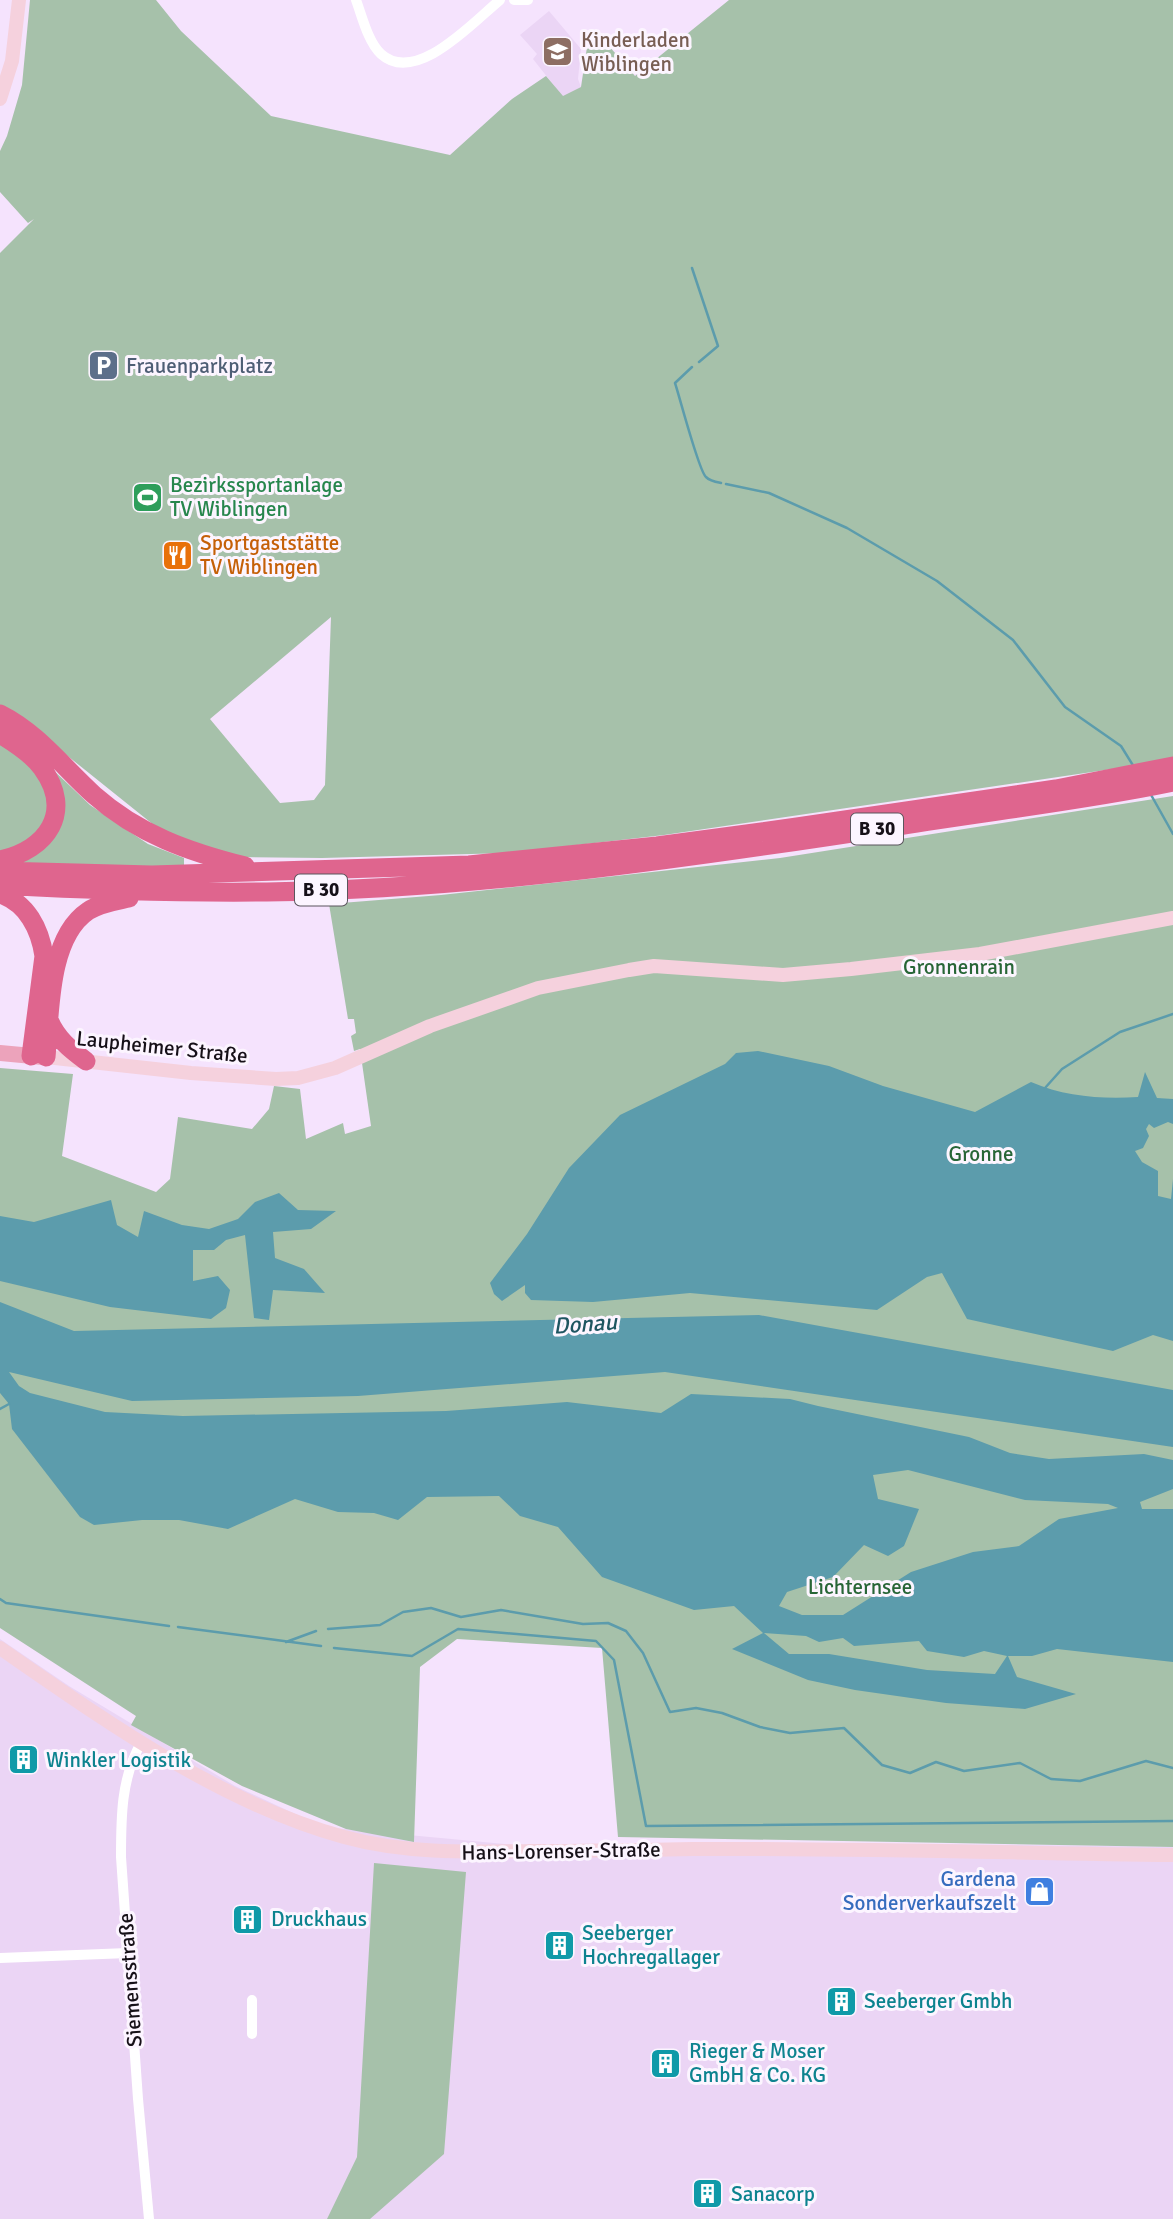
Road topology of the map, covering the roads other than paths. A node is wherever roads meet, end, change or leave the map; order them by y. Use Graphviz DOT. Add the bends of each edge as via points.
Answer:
graph roads {
  1 [pos="19,0"];
  2 [pos="356,0"];
  3 [pos="500,0"];
  4 [pos="514,0"];
  5 [pos="528,0"];
  6 [pos="0,99"];
  7 [pos="0,714"];
  8 [pos="0,734"];
  9 [pos="1173,766"];
  10 [pos="1159,779"];
  11 [pos="1131,781"];
  12 [pos="0,860"];
  13 [pos="0,871"];
  14 [pos="266,872"];
  15 [pos="0,885"];
  16 [pos="168,891"];
  17 [pos="0,894"];
  18 [pos="1173,918"];
  19 [pos="49,1020"];
  20 [pos="0,1053"];
  21 [pos="38,1056"];
  22 [pos="86,1061"];
  23 [pos="0,1648"];
  24 [pos="141,1743"];
  25 [pos="1173,1855"];
  26 [pos="128,1953"];
  27 [pos="0,1958"];
  28 [pos="252,2000"];
  29 [pos="252,2034"];
  30 [pos="149,2219"];
  1 -- 6 [label="street" via="13,52"];
  2 -- 3 [label="street" via="381,53 405,63 434,54"];
  4 -- 5 [label="street"];
  7 -- 14 [label="highway" via="35,737 128,822 169,842"];
  8 -- 12 [label="highway" via="41,766 53,786 56,809 42,841 19,856"];
  9 -- 10 [label="highway, B 30"];
  10 -- 11 [label="highway, B 30"];
  11 -- 14 [label="highway, B 30" via="632,849 469,865"];
  11 -- 16 [label="highway, B 30" via="791,843 620,866 355,888"];
  13 -- 14 [label="highway, B 30" via="152,876"];
  15 -- 16 [label="highway, B 30"];
  16 -- 19 [label="highway" via="111,901 87,911 77,921 58,952"];
  17 -- 21 [label="highway" via="27,913 42,939"];
  18 -- 22 [label="street, Laupheimer Straße" via="980,954 851,969 783,975 654,966 629,970 538,988 430,1026 319,1074 276,1079"];
  19 -- 21 [label="highway"];
  19 -- 22 [label="highway" via="62,1042"];
  20 -- 21 [label="main road, Laupheimer Straße"];
  21 -- 22 [label="street, Laupheimer Straße"];
  23 -- 24 [label="street, Hans-Lorenser-Straße"];
  24 -- 25 [label="street, Hans-Lorenser-Straße" via="239,1796 299,1822 344,1837 428,1851 713,1849"];
  24 -- 26 [label="street, Siemensstraße" via="125,1788 121,1819"];
  26 -- 27 [label="street"];
  26 -- 30 [label="street, Siemensstraße"];
  28 -- 29 [label="street"];
}
